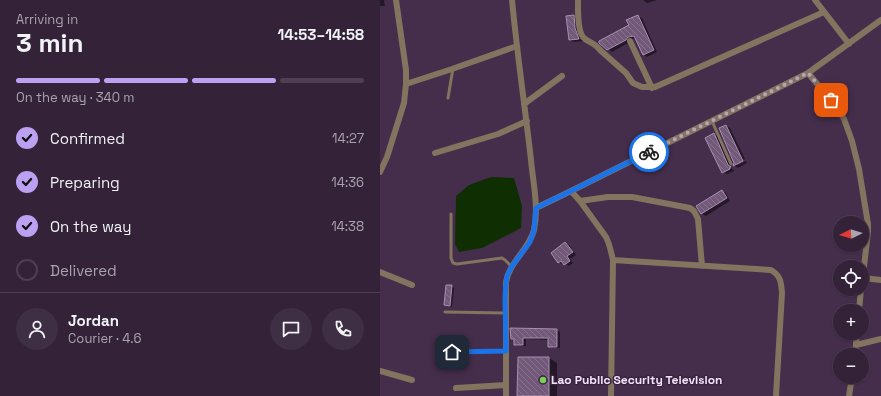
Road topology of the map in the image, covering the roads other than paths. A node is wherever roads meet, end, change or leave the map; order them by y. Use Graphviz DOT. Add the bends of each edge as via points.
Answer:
graph roads {
  1 [pos="396,0"];
  2 [pos="512,0"];
  3 [pos="578,0"];
  4 [pos="815,0"];
  5 [pos="824,12"];
  6 [pos="881,20"];
  7 [pos="630,41"];
  8 [pos="849,44"];
  9 [pos="517,46"];
  10 [pos="453,68"];
  11 [pos="808,73"];
  12 [pos="562,76"];
  13 [pos="406,84"];
  14 [pos="652,88"];
  15 [pos="448,98"];
  16 [pos="524,104"];
  17 [pos="526,121"];
  18 [pos="712,121"];
  19 [pos="435,153"];
  20 [pos="731,164"];
  21 [pos="380,172"];
  22 [pos="571,191"];
  23 [pos="580,201"];
  24 [pos="536,208"];
  25 [pos="451,214"];
  26 [pos="613,260"];
  27 [pos="865,260"];
  28 [pos="512,266"];
  29 [pos="702,266"];
  30 [pos="380,272"];
  31 [pos="881,280"];
  32 [pos="869,281"];
  33 [pos="412,285"];
  34 [pos="445,312"];
  35 [pos="505,313"];
  36 [pos="881,338"];
  37 [pos="856,340"];
  38 [pos="856,344"];
  39 [pos="856,348"];
  40 [pos="506,351"];
  41 [pos="438,352"];
  42 [pos="380,371"];
  43 [pos="412,380"];
  44 [pos="851,384"];
  45 [pos="506,385"];
  46 [pos="456,388"];
  47 [pos="506,396"];
  48 [pos="611,396"];
  49 [pos="776,396"];
  50 [pos="849,396"];
  1 -- 13 [label="street"];
  2 -- 9 [label="street"];
  3 -- 14 [label="street" via="581,35 584,39 598,47 633,83"];
  4 -- 5 [label="street"];
  5 -- 8 [label="street"];
  5 -- 14 [label="street"];
  6 -- 8 [label="street"];
  7 -- 14 [label="street"];
  8 -- 11 [label="street"];
  9 -- 10 [label="street"];
  9 -- 16 [label="street"];
  10 -- 13 [label="street"];
  10 -- 15 [label="lane"];
  11 -- 18 [label="street"];
  11 -- 27 [label="street" via="839,110 852,141 868,224"];
  12 -- 16 [label="street"];
  13 -- 21 [label="street" via="404,103"];
  16 -- 17 [label="street"];
  17 -- 19 [label="street" via="498,134"];
  17 -- 24 [label="street"];
  18 -- 20 [label="lane"];
  18 -- 22 [label="street"];
  22 -- 23 [label="street"];
  22 -- 24 [label="street"];
  23 -- 26 [label="street" via="606,237"];
  23 -- 29 [label="street" via="632,197 690,208 698,219"];
  24 -- 28 [label="street" via="530,242"];
  25 -- 28 [label="lane" via="453,263 502,258"];
  26 -- 29 [label="street"];
  26 -- 48 [label="street"];
  28 -- 35 [label="street" via="506,282"];
  29 -- 49 [label="street" via="771,270 777,274 782,293"];
  30 -- 33 [label="street"];
  31 -- 32 [label="street"];
  34 -- 35 [label="lane"];
  35 -- 40 [label="street"];
  36 -- 38 [label="street"];
  37 -- 38 [label="street"];
  38 -- 39 [label="street"];
  40 -- 41 [label="lane"];
  40 -- 45 [label="street"];
  42 -- 43 [label="street"];
  44 -- 50 [label="street"];
  45 -- 46 [label="street"];
  45 -- 47 [label="street"];
}
